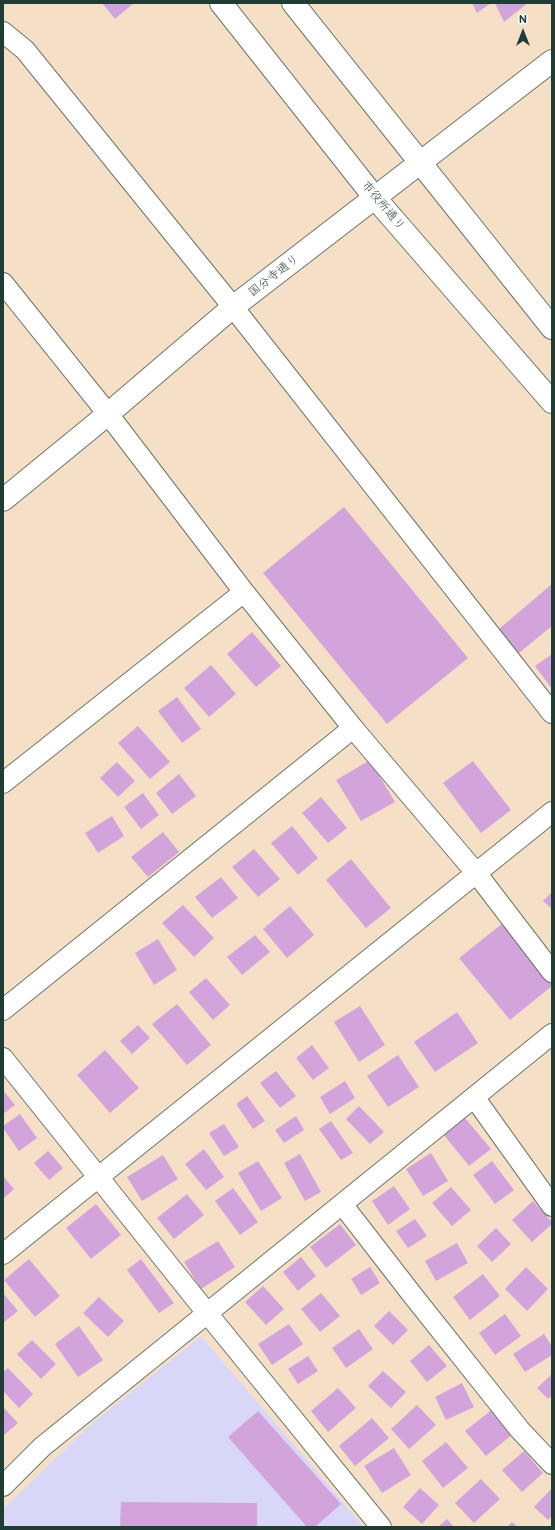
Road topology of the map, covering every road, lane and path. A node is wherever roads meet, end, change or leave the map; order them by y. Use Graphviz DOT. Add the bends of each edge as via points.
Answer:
graph roads {
  1 [pos="221,3"];
  2 [pos="293,3"];
  3 [pos="3,32"];
  4 [pos="552,60"];
  5 [pos="420,162"];
  6 [pos="375,198"];
  7 [pos="3,283"];
  8 [pos="233,307"];
  9 [pos="552,328"];
  10 [pos="552,402"];
  11 [pos="108,414"];
  12 [pos="3,500"];
  13 [pos="244,592"];
  14 [pos="552,713"];
  15 [pos="353,728"];
  16 [pos="3,783"];
  17 [pos="552,812"];
  18 [pos="477,874"];
  19 [pos="552,972"];
  20 [pos="3,1010"];
  21 [pos="552,1034"];
  22 [pos="3,1058"];
  23 [pos="474,1097"];
  24 [pos="98,1177"];
  25 [pos="342,1204"];
  26 [pos="552,1206"];
  27 [pos="3,1254"];
  28 [pos="207,1314"];
  29 [pos="552,1464"];
  30 [pos="3,1486"];
  31 [pos="381,1527"];
  1 -- 6 [label="street, 市役所通り"];
  2 -- 5 [label="street"];
  3 -- 8 [label="street" via="25,50"];
  4 -- 5 [label="street, 国分寺通り"];
  5 -- 6 [label="street, 国分寺通り"];
  5 -- 9 [label="street"];
  6 -- 8 [label="street, 国分寺通り"];
  6 -- 10 [label="street, 市役所通り"];
  7 -- 11 [label="street"];
  8 -- 11 [label="street, 国分寺通り"];
  8 -- 14 [label="street"];
  11 -- 12 [label="street, 国分寺通り"];
  11 -- 13 [label="street"];
  13 -- 15 [label="street"];
  13 -- 16 [label="street"];
  15 -- 18 [label="street"];
  15 -- 20 [label="street"];
  17 -- 18 [label="street"];
  18 -- 19 [label="street"];
  18 -- 24 [label="street"];
  21 -- 23 [label="street"];
  22 -- 24 [label="street"];
  23 -- 25 [label="street"];
  23 -- 26 [label="street"];
  24 -- 27 [label="street"];
  24 -- 28 [label="street"];
  25 -- 28 [label="street"];
  25 -- 29 [label="street" via="520,1430"];
  28 -- 30 [label="street" via="42,1447"];
  28 -- 31 [label="street"];
}
